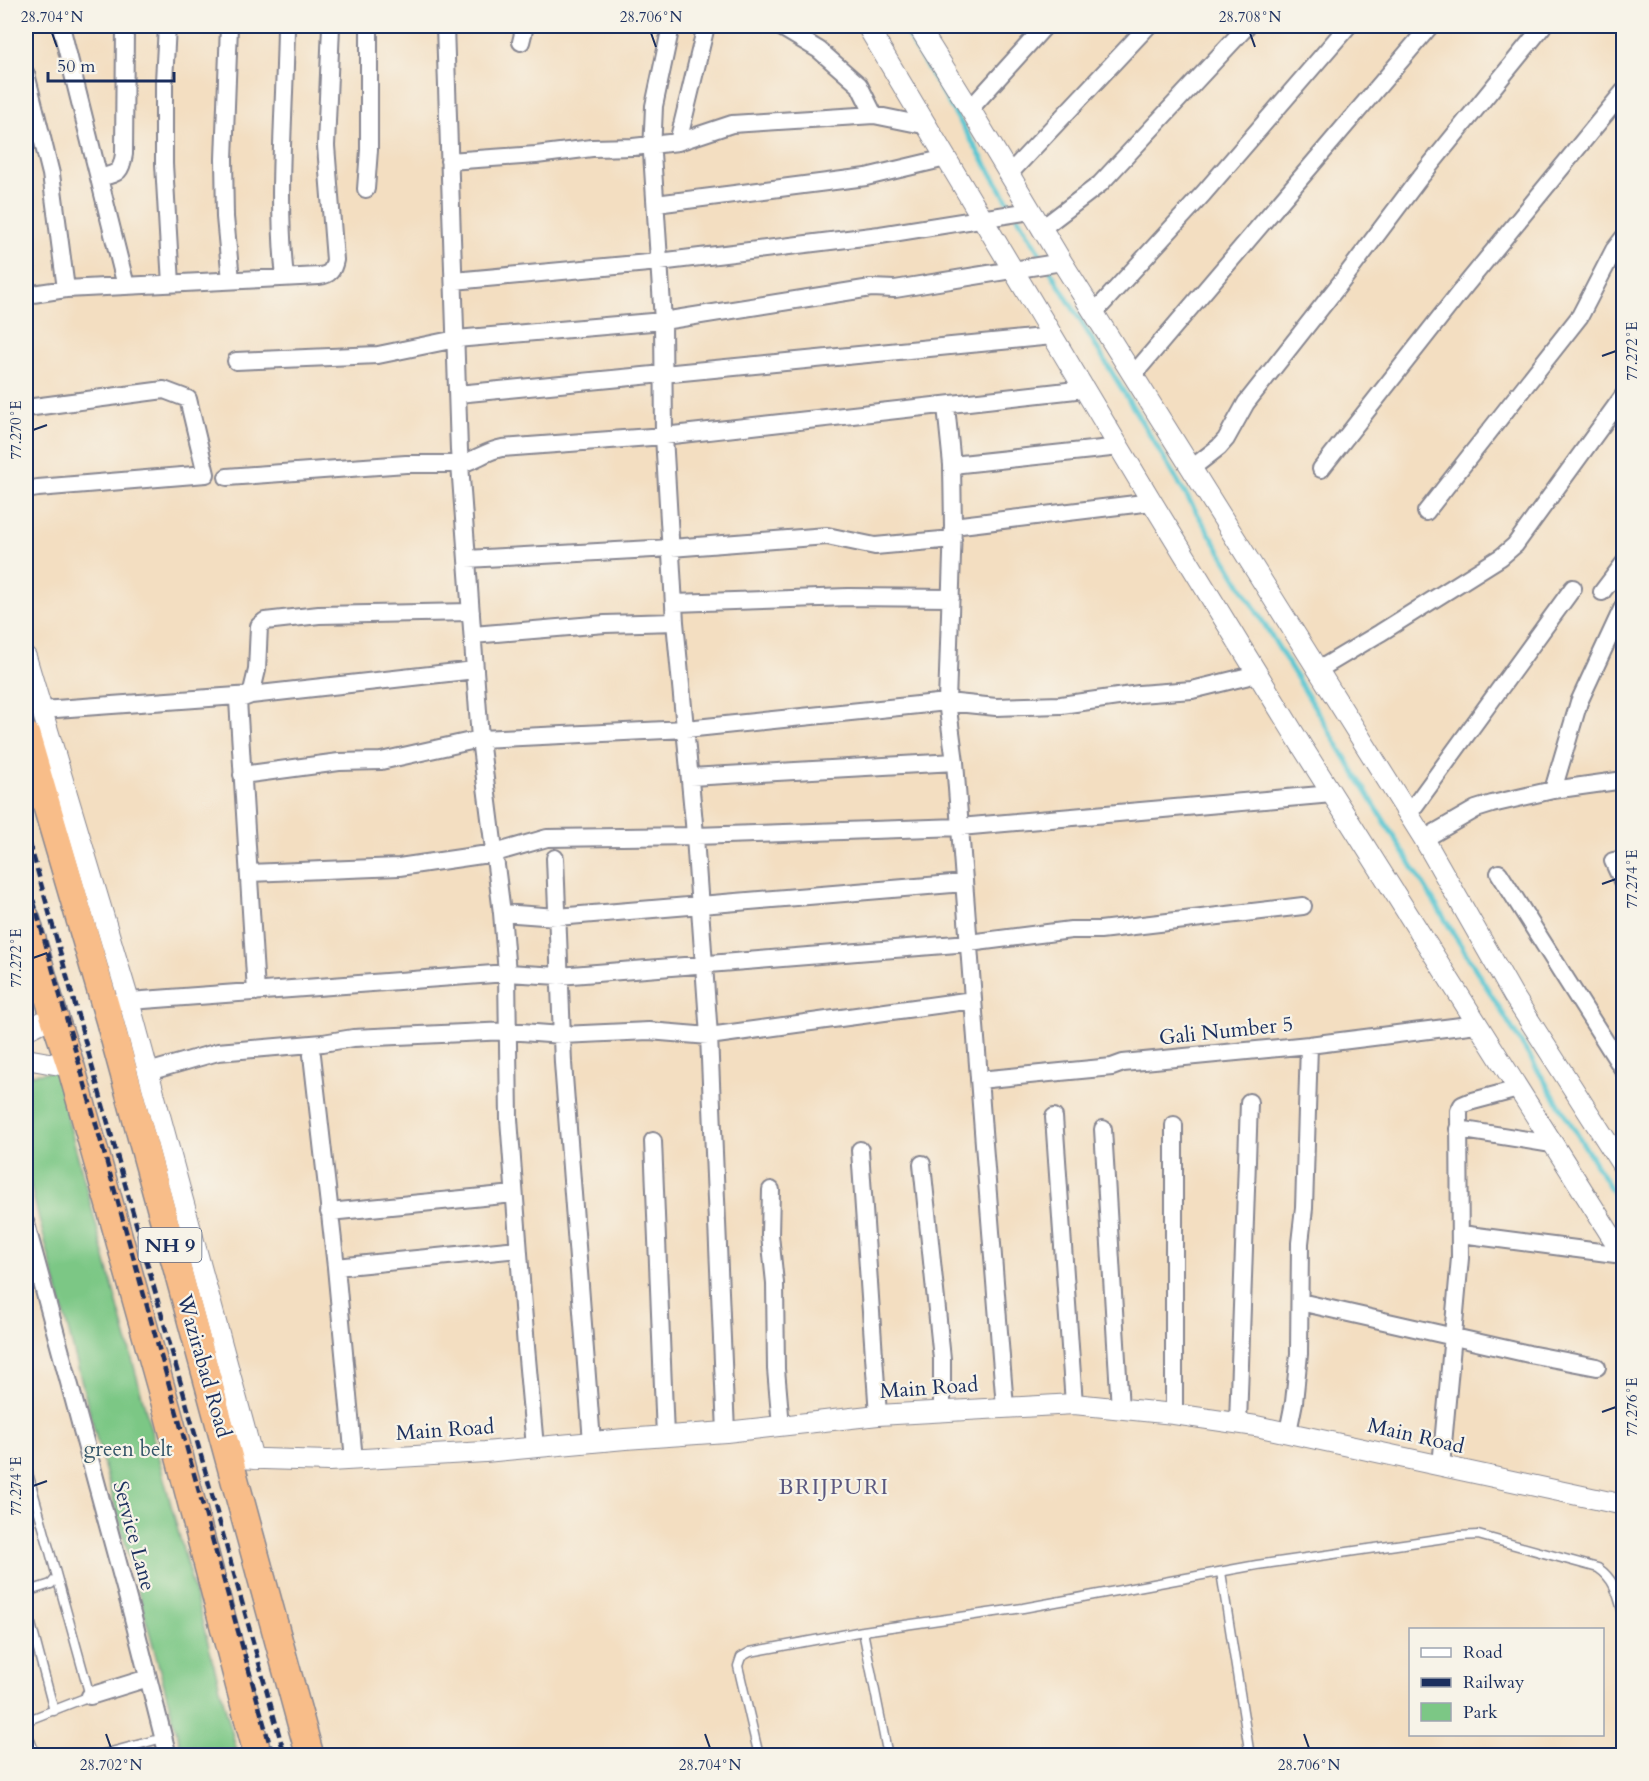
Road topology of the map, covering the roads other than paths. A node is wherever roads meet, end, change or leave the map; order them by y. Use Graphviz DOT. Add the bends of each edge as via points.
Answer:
graph roads {
  1 [pos="61,26"];
  2 [pos="124,26"];
  3 [pos="167,26"];
  4 [pos="228,26"];
  5 [pos="286,26"];
  6 [pos="331,26"];
  7 [pos="369,26"];
  8 [pos="445,26"];
  9 [pos="525,26"];
  10 [pos="671,26"];
  11 [pos="706,26"];
  12 [pos="779,26"];
  13 [pos="867,26"];
  14 [pos="918,26"];
  15 [pos="1045,26"];
  16 [pos="1148,26"];
  17 [pos="1247,26"];
  18 [pos="1348,26"];
  19 [pos="1430,26"];
  20 [pos="1543,26"];
  21 [pos="521,42"];
  22 [pos="26,74"];
  23 [pos="1623,91"];
  24 [pos="970,109"];
  25 [pos="874,115"];
  26 [pos="928,126"];
  27 [pos="678,142"];
  28 [pos="653,145"];
  29 [pos="946,158"];
  30 [pos="449,161"];
  31 [pos="1009,174"];
  32 [pos="99,178"];
  33 [pos="366,189"];
  34 [pos="656,204"];
  35 [pos="1031,211"];
  36 [pos="983,219"];
  37 [pos="1041,229"];
  38 [pos="1623,237"];
  39 [pos="659,262"];
  40 [pos="1062,262"];
  41 [pos="1013,269"];
  42 [pos="285,278"];
  43 [pos="231,280"];
  44 [pos="454,281"];
  45 [pos="171,284"];
  46 [pos="126,286"];
  47 [pos="66,290"];
  48 [pos="26,296"];
  49 [pos="1094,313"];
  50 [pos="663,321"];
  51 [pos="1053,336"];
  52 [pos="456,339"];
  53 [pos="236,361"];
  54 [pos="664,375"];
  55 [pos="1133,375"];
  56 [pos="1085,389"];
  57 [pos="458,394"];
  58 [pos="1623,394"];
  59 [pos="946,405"];
  60 [pos="26,408"];
  61 [pos="664,436"];
  62 [pos="1120,447"];
  63 [pos="460,464"];
  64 [pos="952,465"];
  65 [pos="1192,468"];
  66 [pos="1321,468"];
  67 [pos="227,477"];
  68 [pos="26,490"];
  69 [pos="1152,502"];
  70 [pos="1426,512"];
  71 [pos="953,532"];
  72 [pos="671,548"];
  73 [pos="467,559"];
  74 [pos="1623,563"];
  75 [pos="1574,588"];
  76 [pos="1602,592"];
  77 [pos="951,598"];
  78 [pos="674,603"];
  79 [pos="1623,607"];
  80 [pos="471,612"];
  81 [pos="675,622"];
  82 [pos="472,635"];
  83 [pos="26,657"];
  84 [pos="1318,669"];
  85 [pos="475,670"];
  86 [pos="1257,674"];
  87 [pos="251,694"];
  88 [pos="947,702"];
  89 [pos="42,710"];
  90 [pos="686,729"];
  91 [pos="26,735"];
  92 [pos="480,739"];
  93 [pos="955,762"];
  94 [pos="242,775"];
  95 [pos="690,777"];
  96 [pos="1623,780"];
  97 [pos="1553,790"];
  98 [pos="1332,794"];
  99 [pos="1408,815"];
  100 [pos="960,827"];
  101 [pos="695,836"];
  102 [pos="1424,839"];
  103 [pos="495,853"];
  104 [pos="555,858"];
  105 [pos="1623,859"];
  106 [pos="249,873"];
  107 [pos="1499,873"];
  108 [pos="964,883"];
  109 [pos="1623,885"];
  110 [pos="699,906"];
  111 [pos="1303,906"];
  112 [pos="502,914"];
  113 [pos="557,917"];
  114 [pos="26,918"];
  115 [pos="969,944"];
  116 [pos="703,965"];
  117 [pos="507,973"];
  118 [pos="559,976"];
  119 [pos="256,992"];
  120 [pos="973,1000"];
  121 [pos="116,1002"];
  122 [pos="54,1016"];
  123 [pos="1477,1024"];
  124 [pos="26,1030"];
  125 [pos="507,1031"];
  126 [pos="562,1035"];
  127 [pos="709,1036"];
  128 [pos="1309,1045"];
  129 [pos="312,1055"];
  130 [pos="26,1061"];
  131 [pos="70,1067"];
  132 [pos="1623,1071"];
  133 [pos="148,1072"];
  134 [pos="979,1080"];
  135 [pos="1518,1089"];
  136 [pos="1250,1102"];
  137 [pos="1054,1117"];
  138 [pos="1174,1125"];
  139 [pos="1103,1129"];
  140 [pos="1458,1129"];
  141 [pos="653,1141"];
  142 [pos="1552,1144"];
  143 [pos="860,1150"];
  144 [pos="922,1164"];
  145 [pos="1623,1168"];
  146 [pos="771,1190"];
  147 [pos="514,1194"];
  148 [pos="328,1212"];
  149 [pos="26,1224"];
  150 [pos="1461,1233"];
  151 [pos="518,1249"];
  152 [pos="1623,1256"];
  153 [pos="336,1267"];
  154 [pos="1300,1302"];
  155 [pos="1452,1335"];
  156 [pos="1597,1367"];
  157 [pos="1074,1404"];
  158 [pos="1005,1407"];
  159 [pos="1120,1409"];
  160 [pos="942,1410"];
  161 [pos="1174,1414"];
  162 [pos="878,1415"];
  163 [pos="1238,1423"];
  164 [pos="781,1426"];
  165 [pos="726,1432"];
  166 [pos="1288,1432"];
  167 [pos="665,1436"];
  168 [pos="592,1442"];
  169 [pos="535,1448"];
  170 [pos="242,1458"];
  171 [pos="354,1460"];
  172 [pos="26,1466"];
  173 [pos="1441,1466"];
  174 [pos="1623,1505"];
  175 [pos="1221,1572"];
  176 [pos="57,1577"];
  177 [pos="26,1592"];
  178 [pos="26,1605"];
  179 [pos="1623,1617"];
  180 [pos="863,1631"];
  181 [pos="148,1678"];
  182 [pos="90,1696"];
  183 [pos="54,1711"];
  184 [pos="26,1721"];
  185 [pos="26,1731"];
  186 [pos="163,1738"];
  187 [pos="36,1755"];
  188 [pos="96,1755"];
  189 [pos="168,1755"];
  190 [pos="258,1755"];
  191 [pos="310,1755"];
  192 [pos="759,1755"];
  193 [pos="888,1755"];
  194 [pos="1250,1755"];
  1 -- 32 [label="street"];
  2 -- 32 [label="street" via="124,154 120,171"];
  3 -- 45 [label="street" via="164,164"];
  4 -- 43 [label="street" via="224,159"];
  5 -- 42 [label="street" via="280,183"];
  6 -- 42 [label="street" via="326,146 334,267 326,275"];
  7 -- 33 [label="street"];
  8 -- 30 [label="street"];
  9 -- 21 [label="street"];
  10 -- 28 [label="street" via="654,106"];
  11 -- 27 [label="street"];
  12 -- 25 [label="street" via="819,50 859,85"];
  13 -- 26 [label="street"];
  14 -- 24 [label="street"];
  15 -- 24 [label="street"];
  16 -- 31 [label="street"];
  17 -- 37 [label="street" via="1100,184"];
  18 -- 49 [label="street"];
  19 -- 55 [label="street"];
  20 -- 65 [label="street" via="1246,403 1226,440"];
  22 -- 47 [label="street" via="51,174"];
  23 -- 66 [label="street"];
  24 -- 31 [label="street"];
  25 -- 26 [label="street"];
  25 -- 27 [label="street" via="732,124"];
  26 -- 29 [label="street"];
  27 -- 28 [label="street"];
  28 -- 30 [label="street"];
  28 -- 34 [label="street"];
  29 -- 34 [label="street" via="866,177"];
  29 -- 36 [label="street"];
  30 -- 44 [label="street"];
  31 -- 35 [label="street"];
  32 -- 46 [label="street"];
  34 -- 39 [label="street"];
  35 -- 36 [label="street"];
  35 -- 37 [label="street"];
  36 -- 39 [label="street"];
  36 -- 41 [label="street"];
  37 -- 40 [label="street"];
  38 -- 70 [label="street" via="1580,316"];
  39 -- 44 [label="street"];
  39 -- 50 [label="street"];
  40 -- 41 [label="street"];
  40 -- 49 [label="street"];
  41 -- 50 [label="street"];
  41 -- 51 [label="street"];
  42 -- 43 [label="street"];
  43 -- 45 [label="street"];
  44 -- 52 [label="street"];
  45 -- 46 [label="street"];
  46 -- 47 [label="street"];
  47 -- 48 [label="street"];
  49 -- 55 [label="street"];
  50 -- 52 [label="street"];
  50 -- 54 [label="street"];
  51 -- 54 [label="street"];
  51 -- 56 [label="street"];
  52 -- 53 [label="street" via="378,355"];
  52 -- 57 [label="street"];
  54 -- 57 [label="street"];
  54 -- 61 [label="street"];
  55 -- 65 [label="street"];
  56 -- 59 [label="street"];
  56 -- 62 [label="street"];
  57 -- 63 [label="street"];
  58 -- 84 [label="street" via="1515,545"];
  59 -- 61 [label="street"];
  59 -- 64 [label="street"];
  60 -- 68 [label="street" via="164,390 188,399 206,474"];
  61 -- 63 [label="street" via="502,448"];
  61 -- 72 [label="street"];
  62 -- 64 [label="street"];
  62 -- 69 [label="street"];
  63 -- 67 [label="street" via="406,464"];
  63 -- 73 [label="street"];
  64 -- 71 [label="street"];
  65 -- 84 [label="street"];
  69 -- 71 [label="street"];
  69 -- 86 [label="street"];
  71 -- 72 [label="street" via="875,546 827,536"];
  71 -- 77 [label="street"];
  72 -- 73 [label="street"];
  72 -- 78 [label="street"];
  73 -- 80 [label="street"];
  74 -- 76 [label="street"];
  75 -- 99 [label="street"];
  77 -- 78 [label="street"];
  77 -- 88 [label="street"];
  78 -- 81 [label="street"];
  79 -- 97 [label="street" via="1579,702"];
  80 -- 82 [label="street"];
  80 -- 87 [label="street" via="319,615 265,621 259,626 257,670"];
  81 -- 82 [label="street"];
  81 -- 90 [label="street"];
  82 -- 85 [label="street"];
  83 -- 89 [label="street"];
  84 -- 99 [label="street"];
  85 -- 87 [label="street"];
  85 -- 92 [label="street"];
  86 -- 88 [label="street" via="1192,690 1061,705 996,707"];
  86 -- 98 [label="street"];
  87 -- 89 [label="street"];
  87 -- 94 [label="street" via="238,700"];
  88 -- 90 [label="street"];
  88 -- 93 [label="street"];
  89 -- 121 [label="street"];
  90 -- 92 [label="street"];
  90 -- 95 [label="street"];
  91 -- 121 [label="highway, Wazirabad Road / NH 9"];
  92 -- 94 [label="street" via="381,761 339,762"];
  92 -- 103 [label="street"];
  93 -- 95 [label="street"];
  93 -- 100 [label="street"];
  94 -- 106 [label="street"];
  95 -- 101 [label="street"];
  96 -- 97 [label="street"];
  97 -- 102 [label="street" via="1476,809"];
  98 -- 100 [label="street"];
  98 -- 123 [label="street"];
  99 -- 102 [label="street"];
  100 -- 101 [label="street"];
  100 -- 108 [label="street"];
  101 -- 103 [label="street" via="547,837"];
  101 -- 110 [label="street"];
  102 -- 145 [label="street" via="1514,995"];
  103 -- 106 [label="street" via="399,867"];
  103 -- 112 [label="street"];
  104 -- 113 [label="street"];
  105 -- 109 [label="street" via="1613,861"];
  106 -- 119 [label="street"];
  107 -- 132 [label="street"];
  108 -- 110 [label="street"];
  108 -- 115 [label="street"];
  110 -- 113 [label="street"];
  110 -- 116 [label="street"];
  111 -- 115 [label="street"];
  112 -- 113 [label="street"];
  112 -- 117 [label="street"];
  113 -- 118 [label="street"];
  114 -- 122 [label="highway, NH 9"];
  115 -- 116 [label="street"];
  115 -- 120 [label="street"];
  116 -- 118 [label="street"];
  116 -- 127 [label="street"];
  117 -- 118 [label="street"];
  117 -- 119 [label="street"];
  117 -- 125 [label="street"];
  118 -- 126 [label="street"];
  119 -- 121 [label="street"];
  120 -- 127 [label="street"];
  120 -- 134 [label="street"];
  121 -- 133 [label="street"];
  121 -- 170 [label="highway, Wazirabad Road / NH 9"];
  122 -- 124 [label="street"];
  122 -- 131 [label="highway, NH 9"];
  123 -- 128 [label="street, Gali Number 5"];
  123 -- 135 [label="street"];
  125 -- 126 [label="street"];
  125 -- 133 [label="street" via="353,1038 218,1052"];
  125 -- 147 [label="street"];
  126 -- 127 [label="street" via="649,1031"];
  126 -- 168 [label="street"];
  127 -- 165 [label="street"];
  128 -- 134 [label="street, Gali Number 5"];
  128 -- 154 [label="street"];
  129 -- 148 [label="street"];
  130 -- 131 [label="street"];
  131 -- 190 [label="highway, NH 9" via="168,1413"];
  133 -- 170 [label="street"];
  134 -- 158 [label="street"];
  135 -- 140 [label="street" via="1462,1105"];
  135 -- 142 [label="street"];
  136 -- 163 [label="street"];
  137 -- 157 [label="street"];
  138 -- 161 [label="street"];
  139 -- 159 [label="street"];
  140 -- 142 [label="street"];
  140 -- 150 [label="street"];
  141 -- 167 [label="street"];
  142 -- 152 [label="street"];
  143 -- 162 [label="street"];
  144 -- 160 [label="street" via="942,1359"];
  146 -- 164 [label="street"];
  147 -- 148 [label="street"];
  147 -- 151 [label="street"];
  148 -- 153 [label="street"];
  149 -- 181 [label="street, Service Lane"];
  150 -- 152 [label="street"];
  150 -- 155 [label="street"];
  151 -- 153 [label="street"];
  151 -- 169 [label="street"];
  153 -- 171 [label="street"];
  154 -- 155 [label="street"];
  154 -- 166 [label="street" via="1299,1354"];
  155 -- 156 [label="street"];
  155 -- 173 [label="street"];
  157 -- 158 [label="street, Main Road"];
  157 -- 159 [label="street, Main Road"];
  158 -- 160 [label="street, Main Road"];
  159 -- 161 [label="street, Main Road"];
  160 -- 162 [label="street, Main Road"];
  161 -- 163 [label="street, Main Road"];
  162 -- 164 [label="street, Main Road"];
  163 -- 166 [label="street, Main Road"];
  164 -- 165 [label="street, Main Road"];
  165 -- 167 [label="street, Main Road"];
  166 -- 173 [label="street, Main Road"];
  167 -- 168 [label="street, Main Road"];
  168 -- 169 [label="street, Main Road"];
  169 -- 171 [label="street, Main Road"];
  170 -- 171 [label="street, Main Road"];
  170 -- 191 [label="highway, Wazirabad Road / NH 9"];
  172 -- 176 [label="lane"];
  173 -- 174 [label="street, Main Road"];
  175 -- 179 [label="lane" via="1478,1535 1598,1568 1615,1585"];
  175 -- 180 [label="lane" via="1023,1608"];
  175 -- 194 [label="lane"];
  176 -- 177 [label="lane" via="51,1584"];
  176 -- 182 [label="lane"];
  178 -- 183 [label="lane"];
  180 -- 192 [label="lane" via="750,1652 741,1657 738,1666"];
  180 -- 193 [label="lane"];
  181 -- 182 [label="street"];
  181 -- 186 [label="street, Service Lane"];
  182 -- 183 [label="lane"];
  183 -- 184 [label="lane"];
  185 -- 187 [label="lane"];
  186 -- 188 [label="lane"];
  186 -- 189 [label="street, Service Lane"];
}
